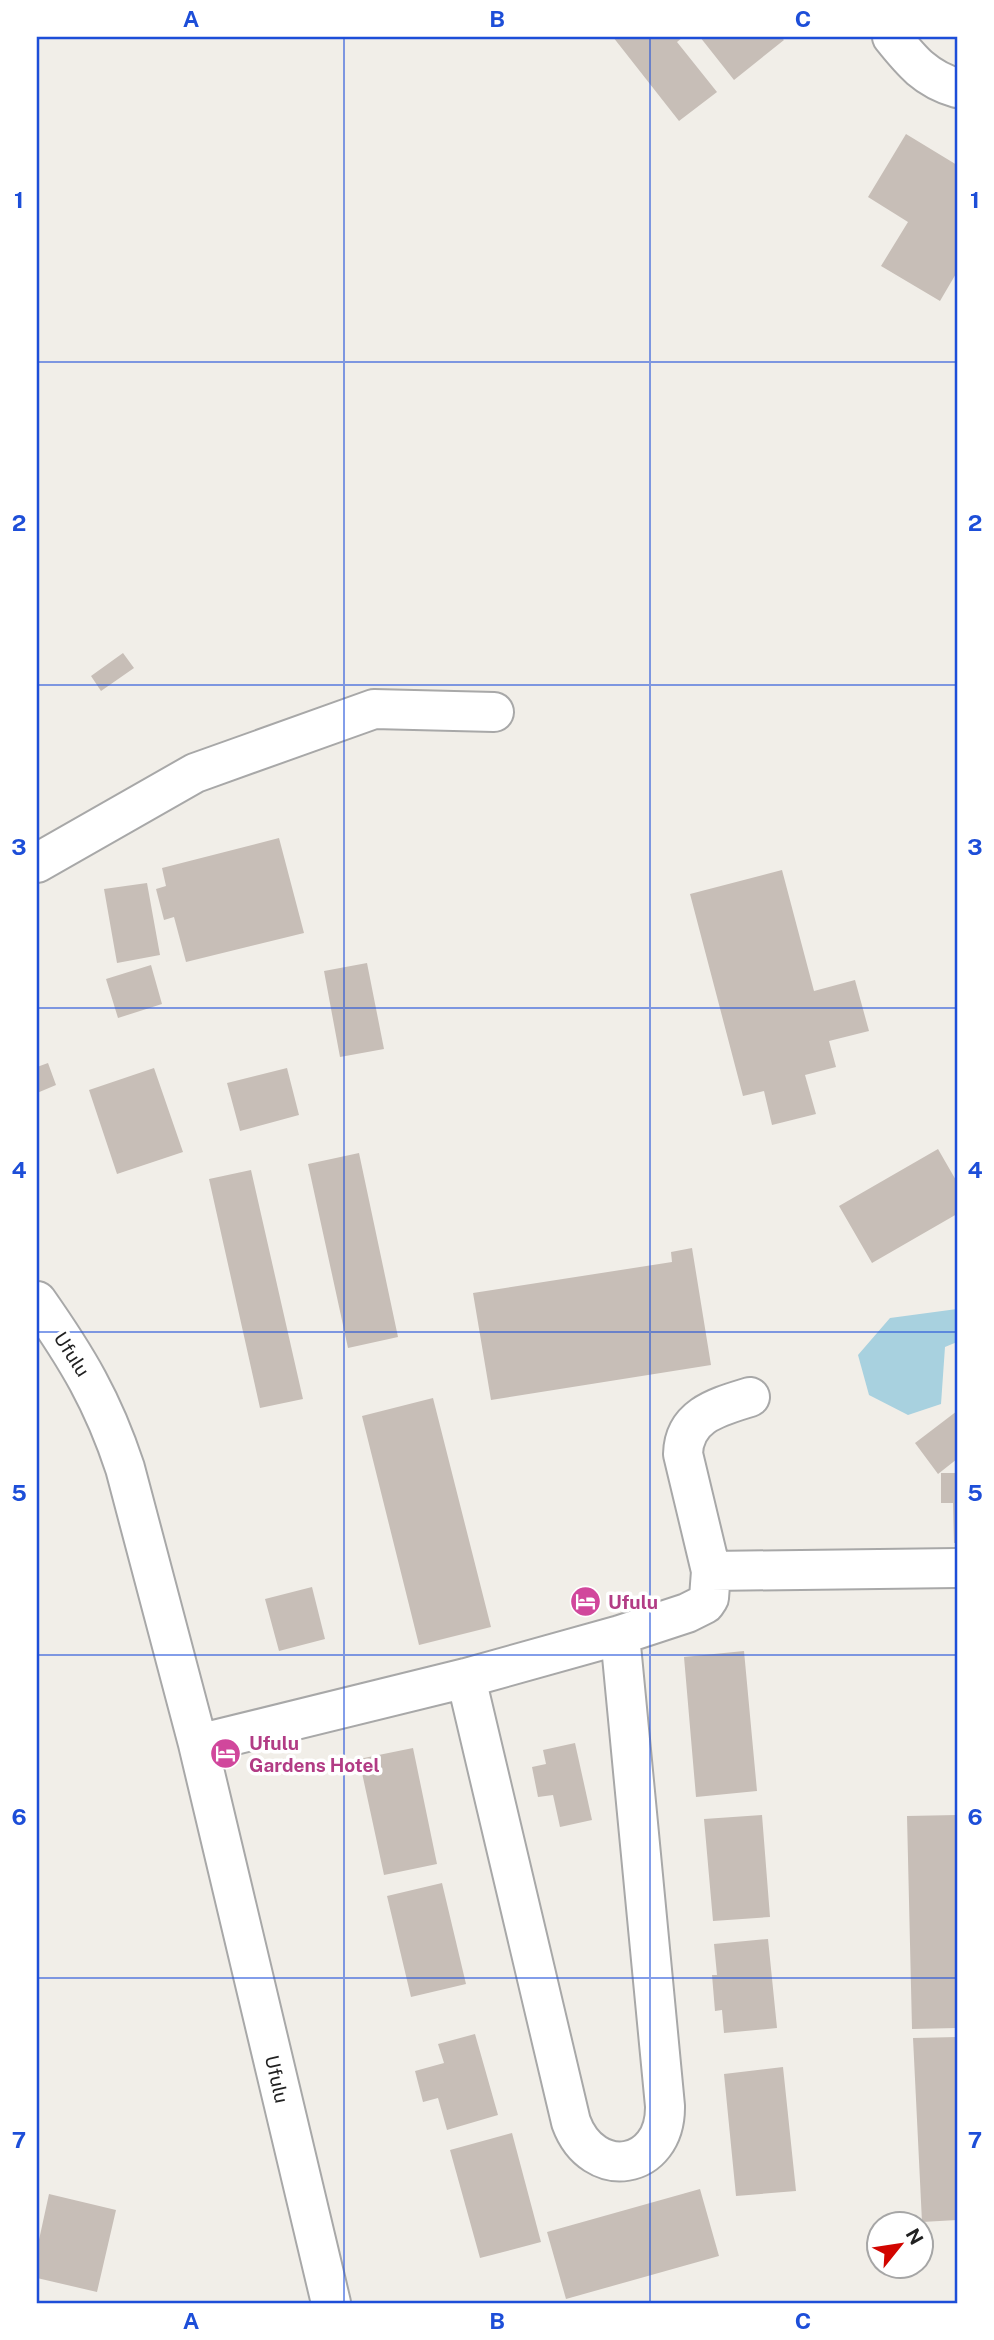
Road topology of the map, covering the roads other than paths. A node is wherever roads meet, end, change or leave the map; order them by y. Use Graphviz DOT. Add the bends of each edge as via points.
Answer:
graph roads {
  1 [pos="892,37"];
  2 [pos="957,88"];
  3 [pos="494,712"];
  4 [pos="37,863"];
  5 [pos="37,1301"];
  6 [pos="750,1397"];
  7 [pos="957,1568"];
  8 [pos="711,1571"];
  9 [pos="620,1635"];
  10 [pos="466,1678"];
  11 [pos="198,1744"];
  12 [pos="331,2303"];
  1 -- 2 [label="street" via="921,71"];
  3 -- 4 [label="street" via="374,709 195,773"];
  5 -- 11 [label="street, Ufulu" via="92,1385 111,1427"];
  6 -- 8 [label="street" via="702,1415 683,1440"];
  7 -- 8 [label="street"];
  8 -- 9 [label="street" via="705,1604"];
  9 -- 10 [label="street"];
  9 -- 10 [label="street" via="666,2123 649,2151 634,2159 602,2159 576,2137"];
  10 -- 11 [label="street"];
  11 -- 12 [label="street, Ufulu"];
}
